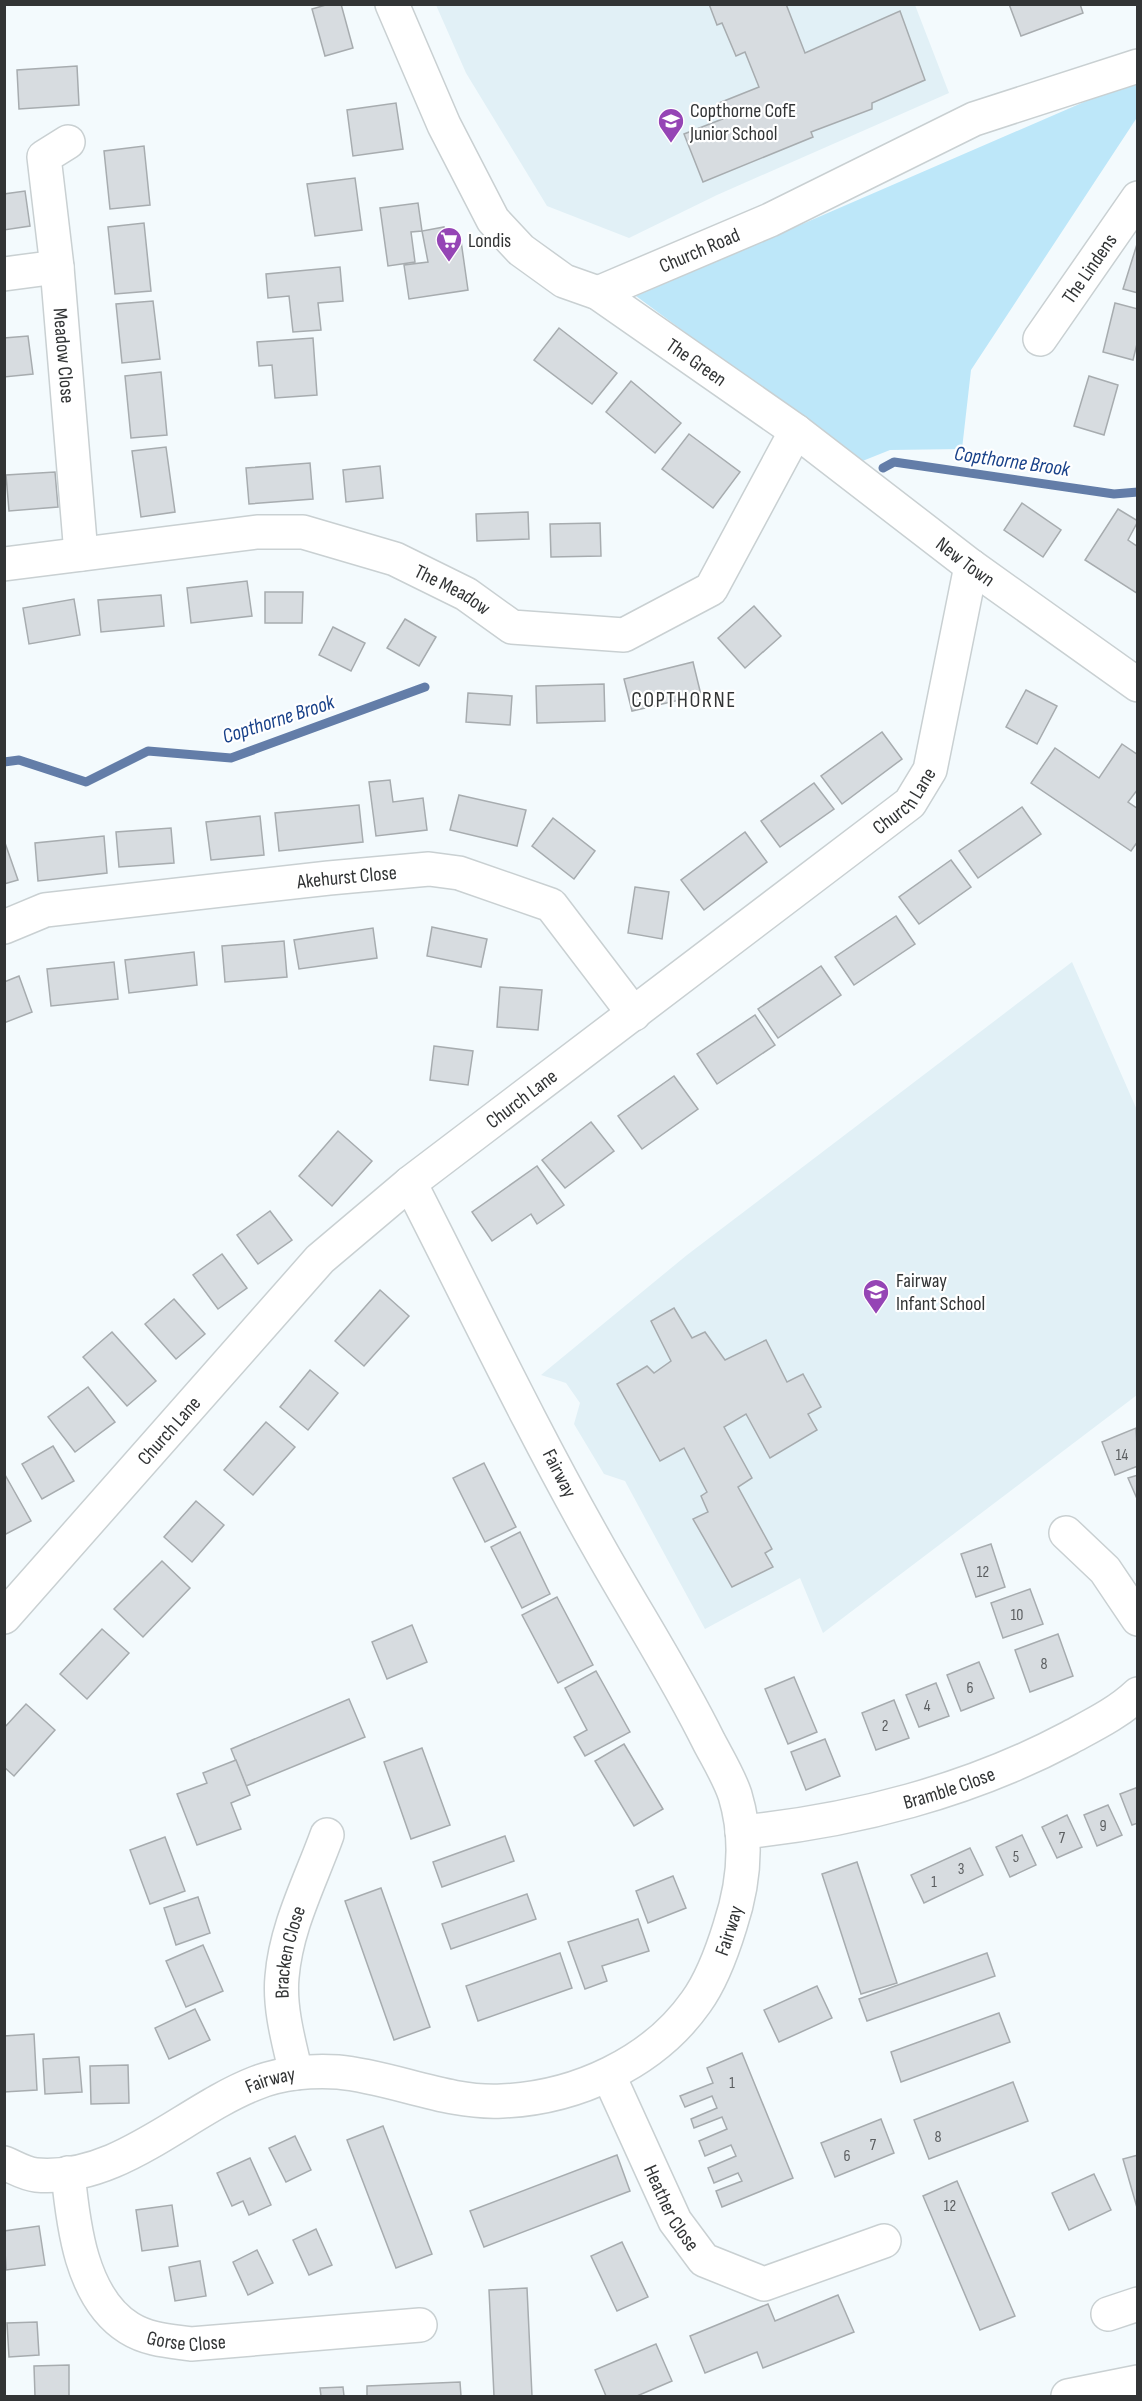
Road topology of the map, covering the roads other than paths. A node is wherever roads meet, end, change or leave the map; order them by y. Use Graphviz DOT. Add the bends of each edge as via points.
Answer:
graph roads {
  1 [pos="392,4"];
  2 [pos="1137,66"];
  3 [pos="48,148"];
  4 [pos="1137,198"];
  5 [pos="57,267"];
  6 [pos="4,274"];
  7 [pos="598,293"];
  8 [pos="1040,339"];
  9 [pos="796,431"];
  10 [pos="81,554"];
  11 [pos="4,564"];
  12 [pos="971,566"];
  13 [pos="1137,685"];
  14 [pos="4,927"];
  15 [pos="634,1014"];
  16 [pos="410,1183"];
  17 [pos="1066,1533"];
  18 [pos="4,1617"];
  19 [pos="1137,1619"];
  20 [pos="1137,1694"];
  21 [pos="742,1832"];
  22 [pos="327,1835"];
  23 [pos="296,2073"];
  24 [pos="609,2076"];
  25 [pos="4,2163"];
  26 [pos="68,2173"];
  27 [pos="884,2241"];
  28 [pos="420,2325"];
  29 [pos="1137,2382"];
  30 [pos="1068,2397"];
  1 -- 7 [label="main road" via="444,125 492,220 521,249 564,281"];
  2 -- 7 [label="main road, Church Road" via="974,119 770,220"];
  3 -- 5 [label="main road, Meadow Close"];
  4 -- 8 [label="main road, The Lindens"];
  5 -- 6 [label="main road"];
  5 -- 10 [label="main road, Meadow Close"];
  7 -- 9 [label="main road, The Green"];
  9 -- 10 [label="main road, The Meadow" via="711,589 624,635 512,627 466,594 395,559 303,532 257,532"];
  9 -- 12 [label="main road, New Town"];
  10 -- 11 [label="main road, The Meadow"];
  12 -- 13 [label="main road, New Town"];
  12 -- 15 [label="main road, Church Lane" via="930,770 910,803"];
  14 -- 15 [label="main road, Akehurst Close" via="45,910 429,869 459,873 551,905"];
  15 -- 16 [label="main road, Church Lane"];
  16 -- 18 [label="main road, Church Lane" via="320,1259"];
  16 -- 21 [label="main road, Fairway" via="597,1544 691,1705 734,1792"];
  17 -- 19 [label="main road" via="1105,1570"];
  20 -- 21 [label="main road, Bramble Close" via="1096,1724 980,1779 835,1820"];
  21 -- 24 [label="main road, Fairway" via="743,1869 737,1906 721,1954 699,1999 658,2043"];
  22 -- 23 [label="main road, Bracken Close" via="294,1916 281,1978"];
  23 -- 24 [label="main road, Fairway" via="355,2074 455,2097 499,2102 540,2097"];
  23 -- 26 [label="main road, Fairway" via="259,2082 106,2163"];
  24 -- 27 [label="main road, Heather Close" via="675,2222 704,2260 764,2284"];
  25 -- 26 [label="main road, Fairway" via="32,2175"];
  26 -- 28 [label="main road, Gorse Close" via="73,2227 89,2273 101,2302 129,2328 157,2340 191,2344"];
  29 -- 30 [label="main road"];
}
